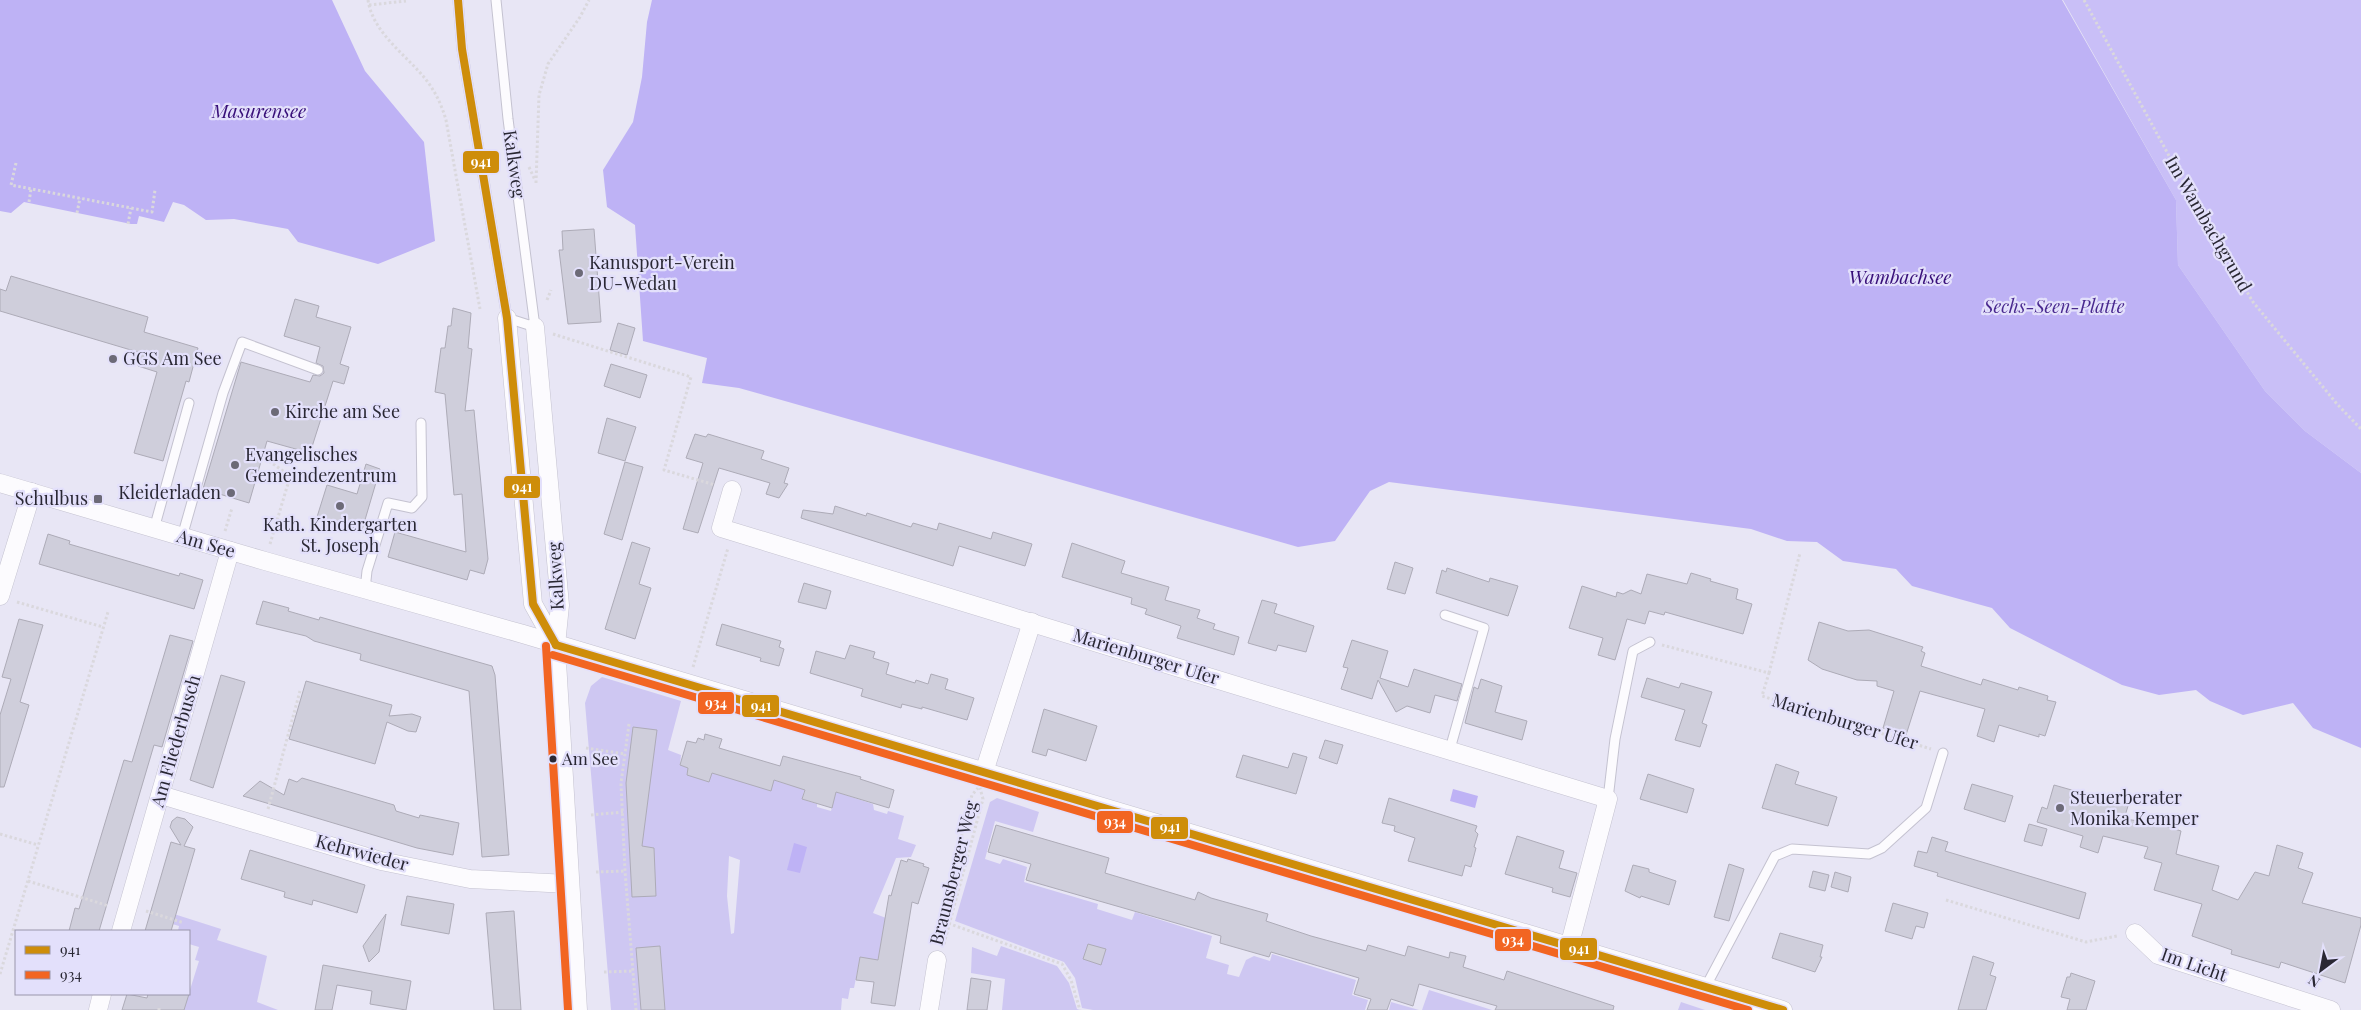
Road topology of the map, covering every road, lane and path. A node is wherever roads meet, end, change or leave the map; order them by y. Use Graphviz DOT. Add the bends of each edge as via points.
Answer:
graph roads {
  1 [pos="368,0"];
  2 [pos="458,0"];
  3 [pos="496,0"];
  4 [pos="589,0"];
  5 [pos="2084,0"];
  6 [pos="406,1"];
  7 [pos="369,5"];
  8 [pos="16,163"];
  9 [pos="536,182"];
  10 [pos="31,188"];
  11 [pos="155,190"];
  12 [pos="80,198"];
  13 [pos="29,202"];
  14 [pos="132,208"];
  15 [pos="77,213"];
  16 [pos="128,224"];
  17 [pos="480,309"];
  18 [pos="507,318"];
  19 [pos="535,327"];
  20 [pos="318,370"];
  21 [pos="189,403"];
  22 [pos="421,423"];
  23 [pos="2361,429"];
  24 [pos="295,460"];
  25 [pos="269,461"];
  26 [pos="290,476"];
  27 [pos="0,483"];
  28 [pos="732,490"];
  29 [pos="32,492"];
  30 [pos="154,529"];
  31 [pos="733,532"];
  32 [pos="182,537"];
  33 [pos="230,551"];
  34 [pos="1800,553"];
  35 [pos="265,561"];
  36 [pos="365,590"];
  37 [pos="5,598"];
  38 [pos="108,612"];
  39 [pos="1445,615"];
  40 [pos="1032,622"];
  41 [pos="103,627"];
  42 [pos="1650,642"];
  43 [pos="556,645"];
  44 [pos="1769,673"];
  45 [pos="688,684"];
  46 [pos="300,691"];
  47 [pos="629,724"];
  48 [pos="586,748"];
  49 [pos="1450,749"];
  50 [pos="1943,753"];
  51 [pos="625,754"];
  52 [pos="982,780"];
  53 [pos="161,795"];
  54 [pos="1608,799"];
  55 [pos="623,812"];
  56 [pos="591,815"];
  57 [pos="263,825"];
  58 [pos="0,834"];
  59 [pos="38,845"];
  60 [pos="625,871"];
  61 [pos="596,872"];
  62 [pos="28,881"];
  63 [pos="569,884"];
  64 [pos="1946,900"];
  65 [pos="127,908"];
  66 [pos="939,920"];
  67 [pos="948,923"];
  68 [pos="184,924"];
  69 [pos="121,930"];
  70 [pos="2135,933"];
  71 [pos="1569,947"];
  72 [pos="937,960"];
  73 [pos="633,971"];
  74 [pos="604,972"];
  75 [pos="0,974"];
  76 [pos="1705,988"];
  77 [pos="102,995"];
  78 [pos="98,1010"];
  79 [pos="578,1010"];
  80 [pos="636,1010"];
  81 [pos="929,1010"];
  82 [pos="1080,1010"];
  83 [pos="1783,1010"];
  84 [pos="2331,1010"];
  1 -- 7 [label="path"];
  2 -- 18 [label="lane, Kalkweg" via="462,49"];
  3 -- 19 [label="lane, Kalkweg"];
  4 -- 9 [label="path" via="548,64 538,95"];
  5 -- 23 [label="path, Im Wambachgrund" via="2253,302 2336,404"];
  6 -- 7 [label="path"];
  7 -- 17 [label="path" via="380,27 440,101"];
  8 -- 10 [label="path" via="11,185"];
  10 -- 12 [label="path"];
  10 -- 13 [label="path"];
  11 -- 14 [label="path" via="152,212"];
  12 -- 14 [label="path"];
  12 -- 15 [label="path"];
  14 -- 16 [label="path"];
  18 -- 19 [label="lane"];
  18 -- 43 [label="street, Kalkweg" via="533,604"];
  19 -- 28 [label="path" via="691,377 664,470"];
  19 -- 43 [label="street, Kalkweg" via="560,605"];
  20 -- 32 [label="lane" via="242,342 223,393"];
  21 -- 30 [label="lane"];
  22 -- 36 [label="lane" via="422,497 412,508 388,503 367,571"];
  24 -- 26 [label="path"];
  25 -- 26 [label="path"];
  26 -- 35 [label="path"];
  27 -- 29 [label="street, Am See"];
  28 -- 31 [label="street" via="721,528"];
  29 -- 30 [label="street, Am See"];
  29 -- 37 [label="street"];
  30 -- 32 [label="street, Am See"];
  31 -- 40 [label="street, Marienburger Ufer"];
  31 -- 45 [label="path"];
  32 -- 33 [label="street, Am See"];
  33 -- 35 [label="street, Am See"];
  33 -- 53 [label="street, Am Fliederbusch"];
  34 -- 44 [label="path"];
  35 -- 36 [label="street, Am See"];
  36 -- 43 [label="street, Am See"];
  37 -- 41 [label="path"];
  38 -- 41 [label="path"];
  39 -- 49 [label="lane" via="1484,628"];
  40 -- 49 [label="street, Marienburger Ufer"];
  40 -- 52 [label="street"];
  41 -- 59 [label="path"];
  42 -- 44 [label="path, Marienburger Ufer"];
  42 -- 54 [label="lane" via="1634,651 1615,739"];
  43 -- 45 [label="street, Am See"];
  43 -- 63 [label="street, Kalkweg"];
  44 -- 50 [label="path, Marienburger Ufer" via="1762,696"];
  45 -- 52 [label="street, Am See"];
  46 -- 57 [label="path"];
  47 -- 51 [label="path"];
  48 -- 51 [label="path"];
  49 -- 54 [label="street, Marienburger Ufer"];
  50 -- 76 [label="lane" via="1926,808 1882,848 1869,854 1792,849 1775,856"];
  51 -- 55 [label="path" via="621,783"];
  52 -- 66 [label="path, Braunsberger Weg" via="972,795"];
  52 -- 67 [label="path, Braunsberger Weg" via="983,799"];
  52 -- 71 [label="street, Am See"];
  53 -- 57 [label="street, Kehrwieder"];
  53 -- 65 [label="street, Am Fliederbusch"];
  54 -- 71 [label="street"];
  55 -- 56 [label="path"];
  55 -- 60 [label="path"];
  57 -- 63 [label="street, Kehrwieder" via="381,861 470,879"];
  58 -- 59 [label="path"];
  59 -- 62 [label="path"];
  60 -- 61 [label="path"];
  60 -- 73 [label="path"];
  62 -- 65 [label="path"];
  62 -- 75 [label="path"];
  63 -- 79 [label="street, Kalkweg"];
  64 -- 70 [label="path" via="2086,942"];
  65 -- 68 [label="path"];
  65 -- 69 [label="street, Am Fliederbusch"];
  66 -- 67 [label="path"];
  66 -- 72 [label="path, Braunsberger Weg" via="933,950"];
  67 -- 72 [label="path, Braunsberger Weg" via="943,952"];
  67 -- 82 [label="path" via="1062,964 1071,980"];
  70 -- 84 [label="street, Im Licht" via="2158,955"];
  71 -- 76 [label="street, Am See"];
  72 -- 81 [label="street, Braunsberger Weg"];
  73 -- 74 [label="path"];
  73 -- 80 [label="path"];
  76 -- 83 [label="street, Am See"];
  77 -- 78 [label="street"];
}
